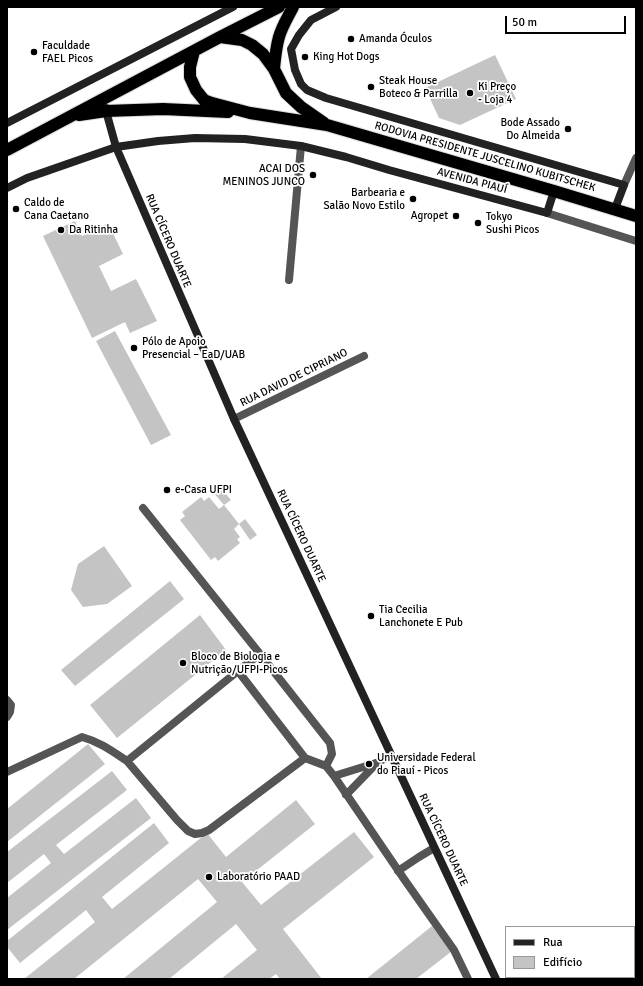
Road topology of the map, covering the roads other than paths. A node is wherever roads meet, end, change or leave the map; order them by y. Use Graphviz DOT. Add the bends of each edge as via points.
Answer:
graph roads {
  1 [pos="233,7"];
  2 [pos="280,7"];
  3 [pos="293,7"];
  4 [pos="336,7"];
  5 [pos="220,37"];
  6 [pos="194,51"];
  7 [pos="274,69"];
  8 [pos="109,96"];
  9 [pos="106,110"];
  10 [pos="250,113"];
  11 [pos="68,117"];
  12 [pos="7,123"];
  13 [pos="327,125"];
  14 [pos="301,146"];
  15 [pos="116,147"];
  16 [pos="7,150"];
  17 [pos="636,158"];
  18 [pos="624,185"];
  19 [pos="7,188"];
  20 [pos="554,191"];
  21 [pos="616,209"];
  22 [pos="547,213"];
  23 [pos="636,216"];
  24 [pos="636,241"];
  25 [pos="289,280"];
  26 [pos="364,356"];
  27 [pos="234,420"];
  28 [pos="143,508"];
  29 [pos="260,654"];
  30 [pos="238,671"];
  31 [pos="7,700"];
  32 [pos="7,718"];
  33 [pos="391,756"];
  34 [pos="305,758"];
  35 [pos="127,761"];
  36 [pos="376,763"];
  37 [pos="326,766"];
  38 [pos="7,772"];
  39 [pos="334,776"];
  40 [pos="346,795"];
  41 [pos="434,848"];
  42 [pos="398,871"];
  43 [pos="468,979"];
  44 [pos="496,979"];
  1 -- 12 [label="main road"];
  2 -- 5 [label="highway"];
  3 -- 7 [label="highway" via="279,38"];
  4 -- 18 [label="main road" via="311,20 298,35 291,49 295,70 301,84 307,90 326,98"];
  5 -- 6 [label="highway"];
  5 -- 7 [label="highway, RODOVIA PRESIDENTE JUSCELINO KUBITSCHEK" via="242,40 252,45 263,54"];
  6 -- 8 [label="highway"];
  6 -- 10 [label="highway, RODOVIA PRESIDENTE JUSCELINO KUBITSCHEK" via="190,77 204,100"];
  7 -- 13 [label="highway, RODOVIA PRESIDENTE JUSCELINO KUBITSCHEK" via="286,94"];
  8 -- 9 [label="main road, RUA CÍCERO DUARTE"];
  8 -- 11 [label="highway"];
  9 -- 10 [label="highway" via="163,109"];
  9 -- 11 [label="highway"];
  9 -- 15 [label="main road, RUA CÍCERO DUARTE"];
  10 -- 13 [label="highway, RODOVIA PRESIDENTE JUSCELINO KUBITSCHEK"];
  11 -- 16 [label="highway"];
  13 -- 20 [label="highway, RODOVIA PRESIDENTE JUSCELINO KUBITSCHEK"];
  14 -- 15 [label="main road, AVENIDA PIAUÍ" via="245,139 195,138"];
  14 -- 22 [label="main road, AVENIDA PIAUÍ"];
  14 -- 25 [label="street"];
  15 -- 19 [label="main road, AVENIDA PIAUÍ" via="27,178"];
  15 -- 27 [label="main road, RUA CÍCERO DUARTE"];
  17 -- 18 [label="street"];
  18 -- 21 [label="main road"];
  20 -- 21 [label="highway, RODOVIA PRESIDENTE JUSCELINO KUBITSCHEK"];
  20 -- 22 [label="main road"];
  21 -- 23 [label="highway, RODOVIA PRESIDENTE JUSCELINO KUBITSCHEK"];
  22 -- 24 [label="street, AVENIDA PIAUÍ"];
  26 -- 27 [label="street, RUA DAVID DE CIPRIANO"];
  27 -- 33 [label="main road, RUA CÍCERO DUARTE"];
  28 -- 29 [label="street"];
  29 -- 30 [label="street"];
  29 -- 37 [label="street" via="330,743 332,754"];
  30 -- 34 [label="street"];
  30 -- 35 [label="street"];
  31 -- 32 [label="street" via="11,705"];
  33 -- 36 [label="street"];
  33 -- 41 [label="main road, RUA CÍCERO DUARTE"];
  34 -- 35 [label="street" via="210,830 195,834 188,831"];
  34 -- 37 [label="street"];
  35 -- 38 [label="street" via="103,745 82,737"];
  36 -- 39 [label="street"];
  36 -- 40 [label="street"];
  37 -- 39 [label="street"];
  39 -- 40 [label="street"];
  40 -- 42 [label="street"];
  41 -- 42 [label="street"];
  41 -- 44 [label="main road, RUA CÍCERO DUARTE"];
  42 -- 43 [label="street" via="454,950"];
}
